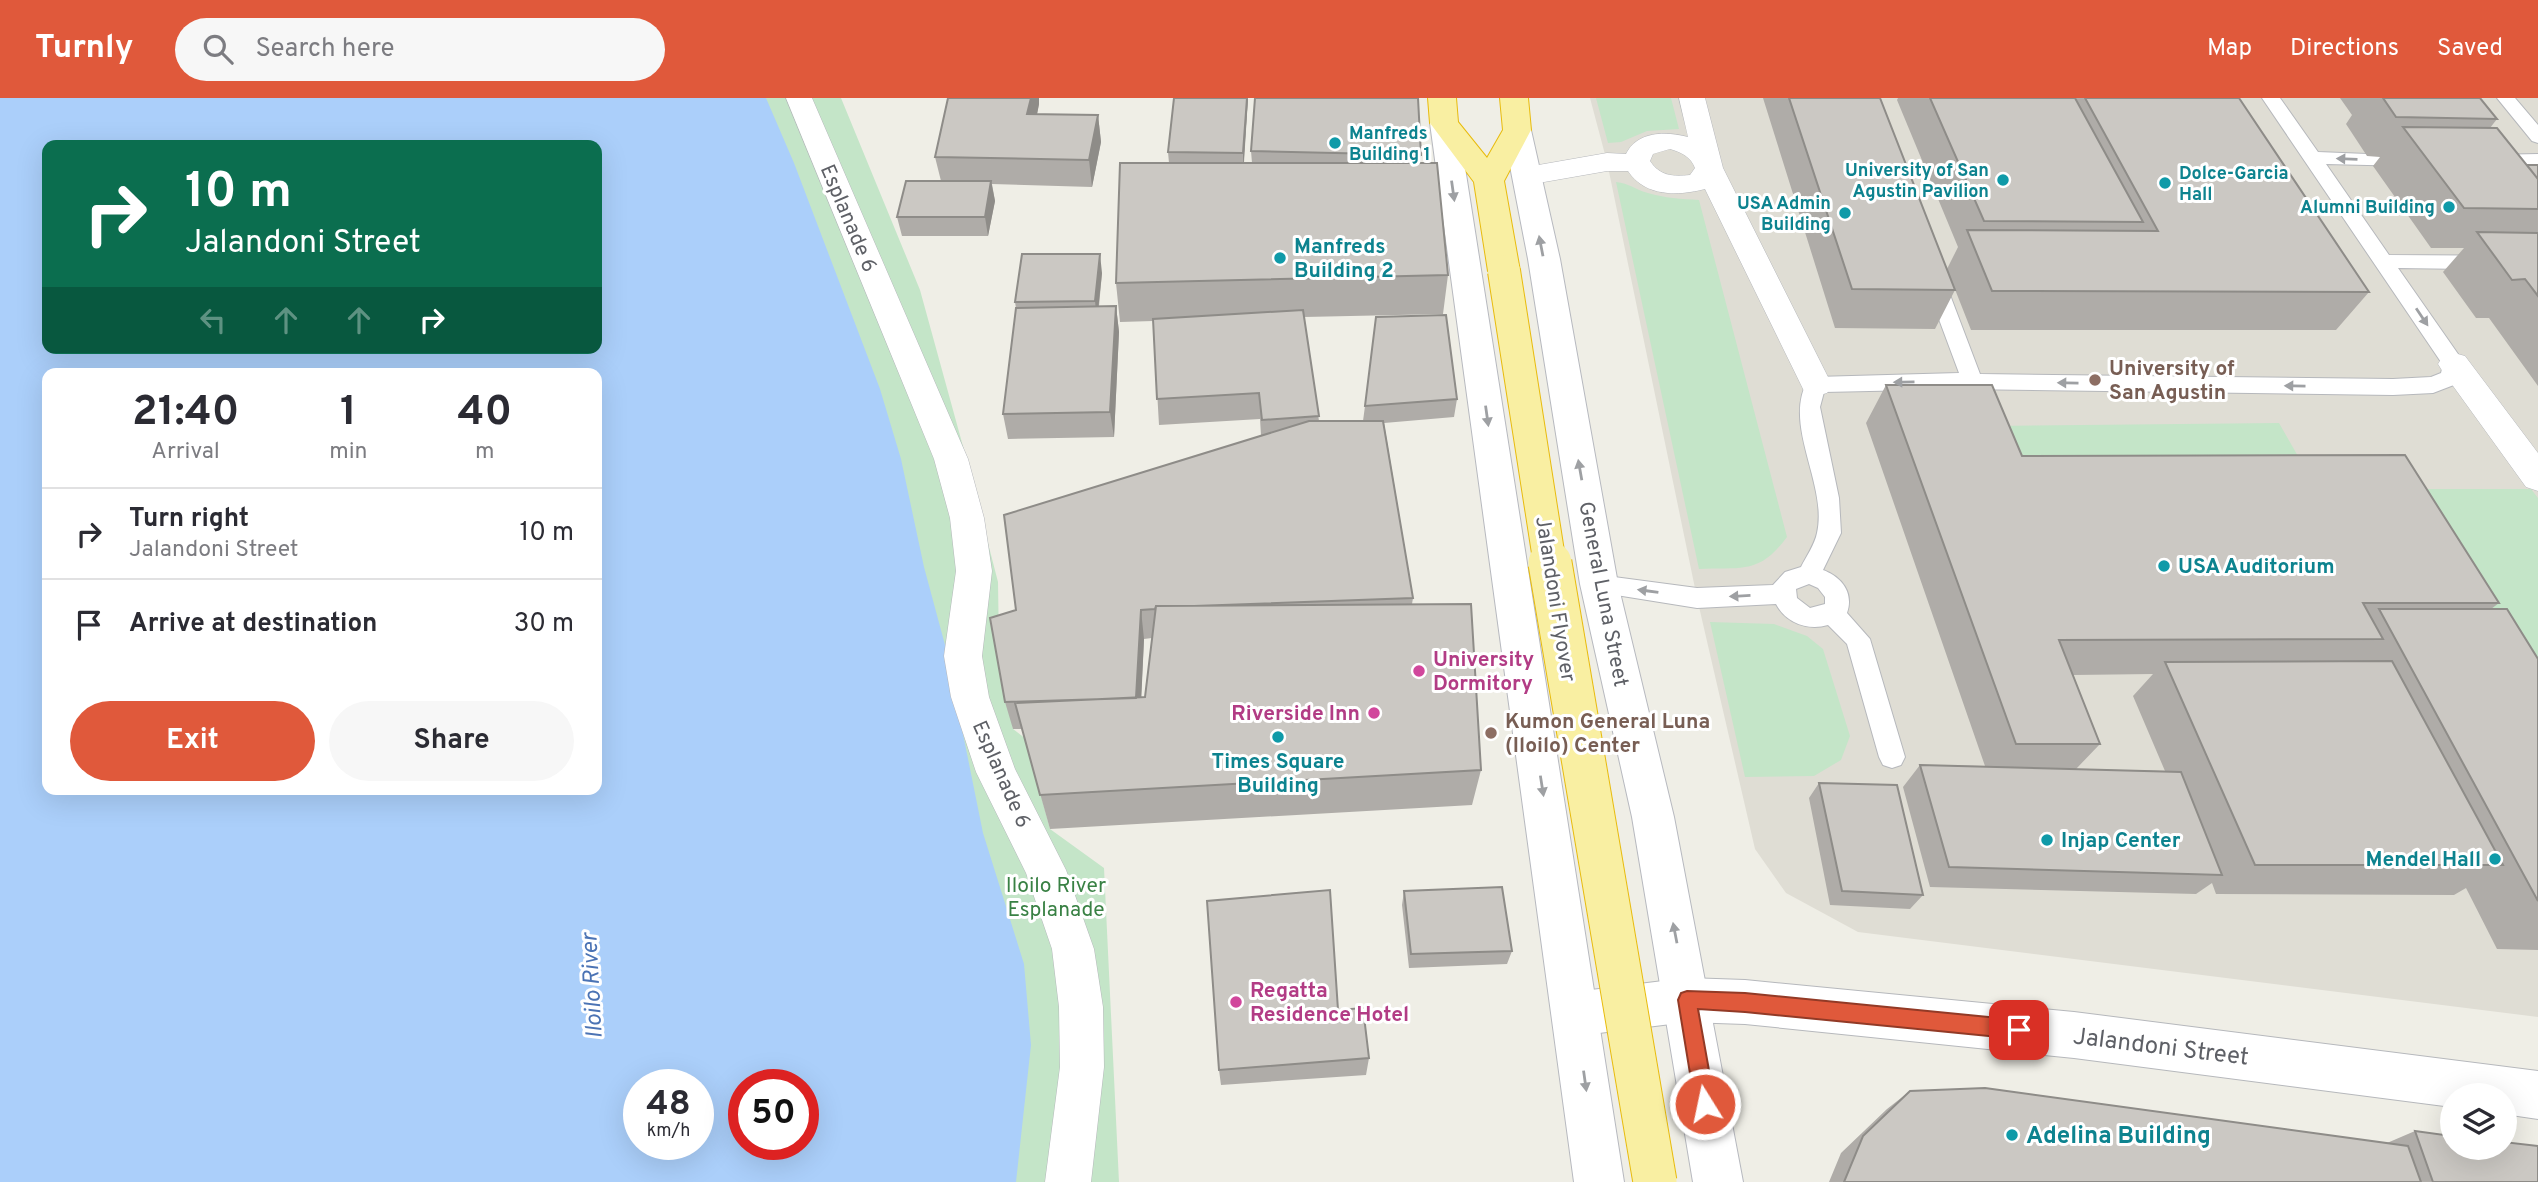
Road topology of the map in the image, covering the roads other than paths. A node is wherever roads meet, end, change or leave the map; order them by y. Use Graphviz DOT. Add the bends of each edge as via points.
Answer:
graph roads {
  1 [pos="799,98"];
  2 [pos="1692,98"];
  3 [pos="2271,98"];
  4 [pos="2506,98"];
  5 [pos="1443,111"];
  6 [pos="1516,114"];
  7 [pos="2538,137"];
  8 [pos="2312,158"];
  9 [pos="2434,160"];
  10 [pos="2538,160"];
  11 [pos="2474,161"];
  12 [pos="1637,163"];
  13 [pos="1708,164"];
  14 [pos="1527,176"];
  15 [pos="1489,181"];
  16 [pos="2384,261"];
  17 [pos="1928,263"];
  18 [pos="2538,263"];
  19 [pos="2454,364"];
  20 [pos="1972,381"];
  21 [pos="1816,385"];
  22 [pos="2538,478"];
  23 [pos="1809,575"];
  24 [pos="1599,584"];
  25 [pos="1783,594"];
  26 [pos="1832,614"];
  27 [pos="1892,757"];
  28 [pos="1687,1000"];
  29 [pos="1575,1014"];
  30 [pos="2538,1095"];
  31 [pos="1068,1182"];
  32 [pos="1600,1182"];
  33 [pos="1655,1182"];
  34 [pos="1718,1182"];
  1 -- 31 [label="street, Esplanade 6" via="951,459 962,496 974,570 963,656 970,697 996,772 1045,870 1073,949 1081,1007 1082,1067"];
  2 -- 13 [label="street"];
  3 -- 8 [label="lane"];
  4 -- 7 [label="lane"];
  5 -- 15 [label="highway"];
  5 -- 29 [label="main road, one-way"];
  6 -- 14 [label="main road, General Luna Street"];
  6 -- 15 [label="highway, General Luna Street"];
  9 -- 8 [label="lane, one-way"];
  8 -- 16 [label="lane"];
  10 -- 11 [label="lane"];
  12 -- 13 [label="street" via="1642,149 1658,142 1691,146"];
  12 -- 13 [label="street" via="1653,181 1678,186 1700,181"];
  12 -- 14 [label="street" via="1607,162"];
  13 -- 21 [label="street"];
  24 -- 14 [label="main road, General Luna Street, one-way"];
  15 -- 33 [label="highway, Jalandoni Flyover, bridge" via="1579,746"];
  16 -- 18 [label="lane"];
  16 -- 19 [label="lane, one-way"];
  17 -- 20 [label="lane"];
  19 -- 20 [label="lane, one-way" via="2451,378 2433,385 2393,387"];
  19 -- 22 [label="street"];
  20 -- 21 [label="lane, one-way"];
  21 -- 23 [label="lane" via="1809,407 1828,498 1829,533"];
  23 -- 25 [label="lane" via="1787,581"];
  23 -- 26 [label="lane" via="1826,581 1837,594 1837,609"];
  25 -- 24 [label="lane, one-way" via="1698,598"];
  28 -- 24 [label="main road, General Luna Street, one-way" via="1653,817"];
  25 -- 26 [label="lane" via="1790,607 1806,617"];
  26 -- 27 [label="lane" via="1858,639"];
  28 -- 29 [label="main road, Jalandoni Street"];
  28 -- 30 [label="main road, Jalandoni Street" via="2074,1035"];
  28 -- 34 [label="main road, General Luna Street"];
  29 -- 32 [label="main road, one-way"];
}
